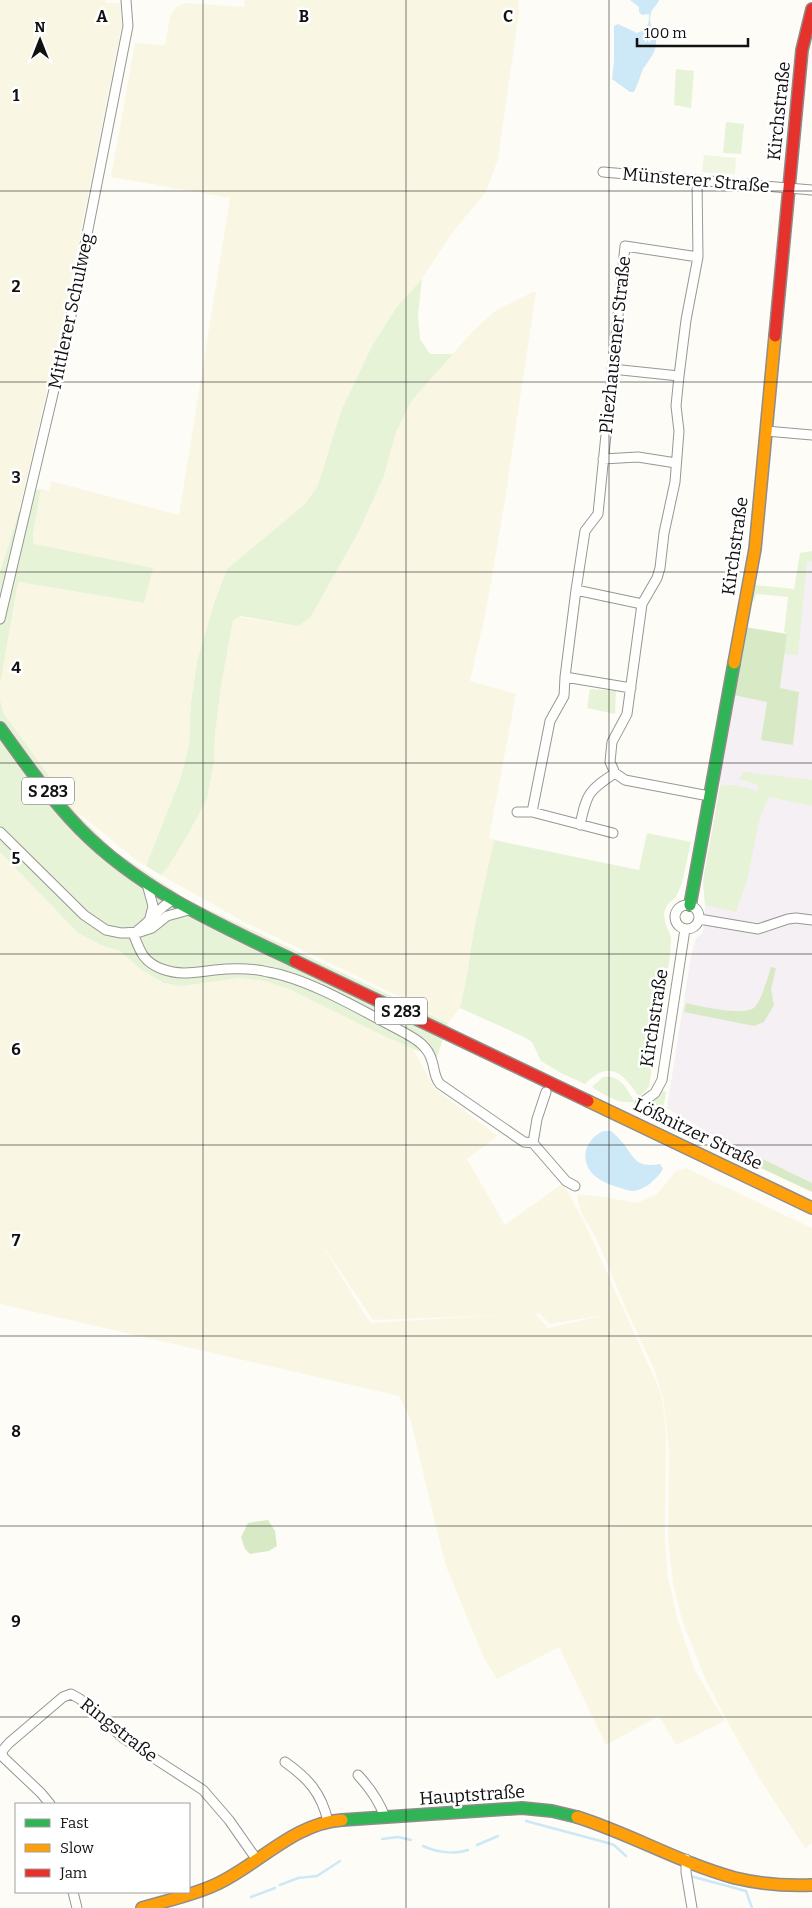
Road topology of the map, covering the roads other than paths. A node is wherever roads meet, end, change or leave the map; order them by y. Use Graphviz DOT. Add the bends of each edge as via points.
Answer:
graph roads {
  1 [pos="126,0"];
  2 [pos="812,9"];
  3 [pos="603,172"];
  4 [pos="697,180"];
  5 [pos="789,188"];
  6 [pos="812,190"];
  7 [pos="698,257"];
  8 [pos="612,369"];
  9 [pos="679,376"];
  10 [pos="766,431"];
  11 [pos="812,435"];
  12 [pos="604,459"];
  13 [pos="676,463"];
  14 [pos="576,590"];
  15 [pos="642,604"];
  16 [pos="0,619"];
  17 [pos="565,676"];
  18 [pos="631,688"];
  19 [pos="0,728"];
  20 [pos="615,773"];
  21 [pos="710,796"];
  22 [pos="517,812"];
  23 [pos="532,812"];
  24 [pos="580,825"];
  25 [pos="0,832"];
  26 [pos="613,833"];
  27 [pos="147,884"];
  28 [pos="173,900"];
  29 [pos="690,905"];
  30 [pos="189,910"];
  31 [pos="167,916"];
  32 [pos="699,919"];
  33 [pos="812,920"];
  34 [pos="148,922"];
  35 [pos="685,929"];
  36 [pos="133,933"];
  37 [pos="546,1092"];
  38 [pos="640,1104"];
  39 [pos="532,1143"];
  40 [pos="575,1186"];
  41 [pos="812,1208"];
  42 [pos="285,1762"];
  43 [pos="358,1775"];
  44 [pos="49,1803"];
  45 [pos="386,1818"];
  46 [pos="328,1821"];
  47 [pos="686,1859"];
  48 [pos="257,1860"];
  49 [pos="812,1887"];
  50 [pos="73,1893"];
  51 [pos="77,1908"];
  52 [pos="142,1908"];
  53 [pos="692,1908"];
  1 -- 16 [label="street, Mittlerer Schulweg" via="128,26 71,318"];
  2 -- 5 [label="main road, Kirchstraße" via="802,50"];
  3 -- 4 [label="street, Münsterer Straße"];
  4 -- 5 [label="street, Münsterer Straße"];
  4 -- 7 [label="street"];
  5 -- 6 [label="street"];
  5 -- 10 [label="main road, Kirchstraße"];
  7 -- 8 [label="street, Pliezhausener Straße" via="624,246"];
  7 -- 9 [label="street"];
  8 -- 9 [label="street"];
  8 -- 12 [label="street, Pliezhausener Straße"];
  9 -- 13 [label="street"];
  10 -- 11 [label="street"];
  10 -- 21 [label="main road, Kirchstraße" via="755,549"];
  12 -- 13 [label="street, Pliezhausener Straße" via="638,457"];
  12 -- 14 [label="street, Pliezhausener Straße" via="598,514 585,531"];
  13 -- 15 [label="street" via="660,568"];
  14 -- 15 [label="street"];
  14 -- 17 [label="street, Pliezhausener Straße"];
  15 -- 18 [label="street"];
  17 -- 18 [label="street"];
  17 -- 23 [label="street, Pliezhausener Straße" via="564,696 550,721"];
  18 -- 20 [label="street" via="627,714 612,742 610,762"];
  19 -- 27 [label="main road, S 283" via="63,810 102,848"];
  20 -- 21 [label="street" via="625,780"];
  20 -- 24 [label="street" via="594,787 586,798"];
  21 -- 29 [label="main road, Kirchstraße"];
  22 -- 23 [label="street"];
  23 -- 24 [label="street"];
  24 -- 26 [label="street"];
  25 -- 36 [label="street" via="93,923 106,930"];
  27 -- 28 [label="main road, S 283"];
  27 -- 34 [label="street" via="153,906"];
  28 -- 30 [label="main road, S 283"];
  28 -- 31 [label="street"];
  28 -- 34 [label="street"];
  29 -- 32 [label="street" via="698,911"];
  29 -- 35 [label="street, Kirchstraße" via="682,907 676,915 677,923"];
  30 -- 31 [label="street"];
  30 -- 41 [label="main road, Lößnitzer Straße / S 283"];
  31 -- 36 [label="street" via="147,930"];
  32 -- 33 [label="street" via="758,928 788,919"];
  32 -- 35 [label="street" via="696,926"];
  34 -- 36 [label="street"];
  35 -- 38 [label="street, Kirchstraße" via="662,1080 655,1093"];
  36 -- 39 [label="street" via="148,963 162,969 176,974 242,969 280,974 318,989 403,1032 428,1052 440,1084 524,1142"];
  37 -- 39 [label="street"];
  39 -- 40 [label="street" via="566,1181"];
  42 -- 46 [label="street" via="316,1789"];
  43 -- 45 [label="street" via="380,1802"];
  44 -- 48 [label="street, Ringstraße" via="3,1757 2,1751 63,1697 71,1694 123,1738 203,1790"];
  45 -- 46 [label="main road, Hauptstraße"];
  45 -- 47 [label="main road, Hauptstraße" via="542,1808 578,1816"];
  46 -- 48 [label="main road, Hauptstraße" via="298,1833"];
  47 -- 49 [label="main road, Hauptstraße" via="736,1878"];
  47 -- 53 [label="street"];
  48 -- 52 [label="main road, Hauptstraße" via="212,1887"];
  50 -- 51 [label="street"];
}
